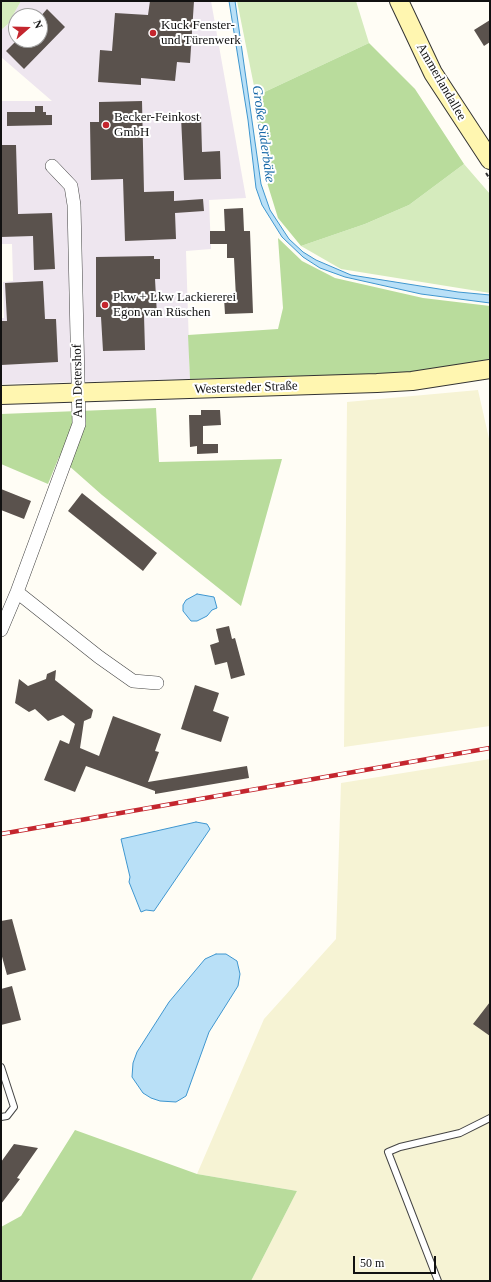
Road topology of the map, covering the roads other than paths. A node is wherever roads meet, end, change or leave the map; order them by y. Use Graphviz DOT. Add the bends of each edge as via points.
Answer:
graph roads {
  1 [pos="399,1"];
  2 [pos="490,160"];
  3 [pos="52,166"];
  4 [pos="490,369"];
  5 [pos="79,392"];
  6 [pos="1,394"];
  7 [pos="17,592"];
  8 [pos="1,630"];
  9 [pos="157,683"];
  10 [pos="1,1067"];
  11 [pos="1,1117"];
  12 [pos="490,1118"];
  13 [pos="438,1281"];
  1 -- 2 [label="main road, Ammerlandallee" via="433,73"];
  3 -- 5 [label="street, Am Detershof" via="72,186"];
  4 -- 5 [label="main road, Westersteder Straße" via="412,381 377,383"];
  5 -- 6 [label="main road, Westersteder Straße"];
  5 -- 7 [label="street, Am Detershof" via="79,424"];
  7 -- 8 [label="street, Am Detershof"];
  7 -- 9 [label="street" via="99,657 133,680"];
  10 -- 11 [label="lane" via="14,1107 7,1116"];
  12 -- 13 [label="lane" via="460,1133 388,1152"];
}
